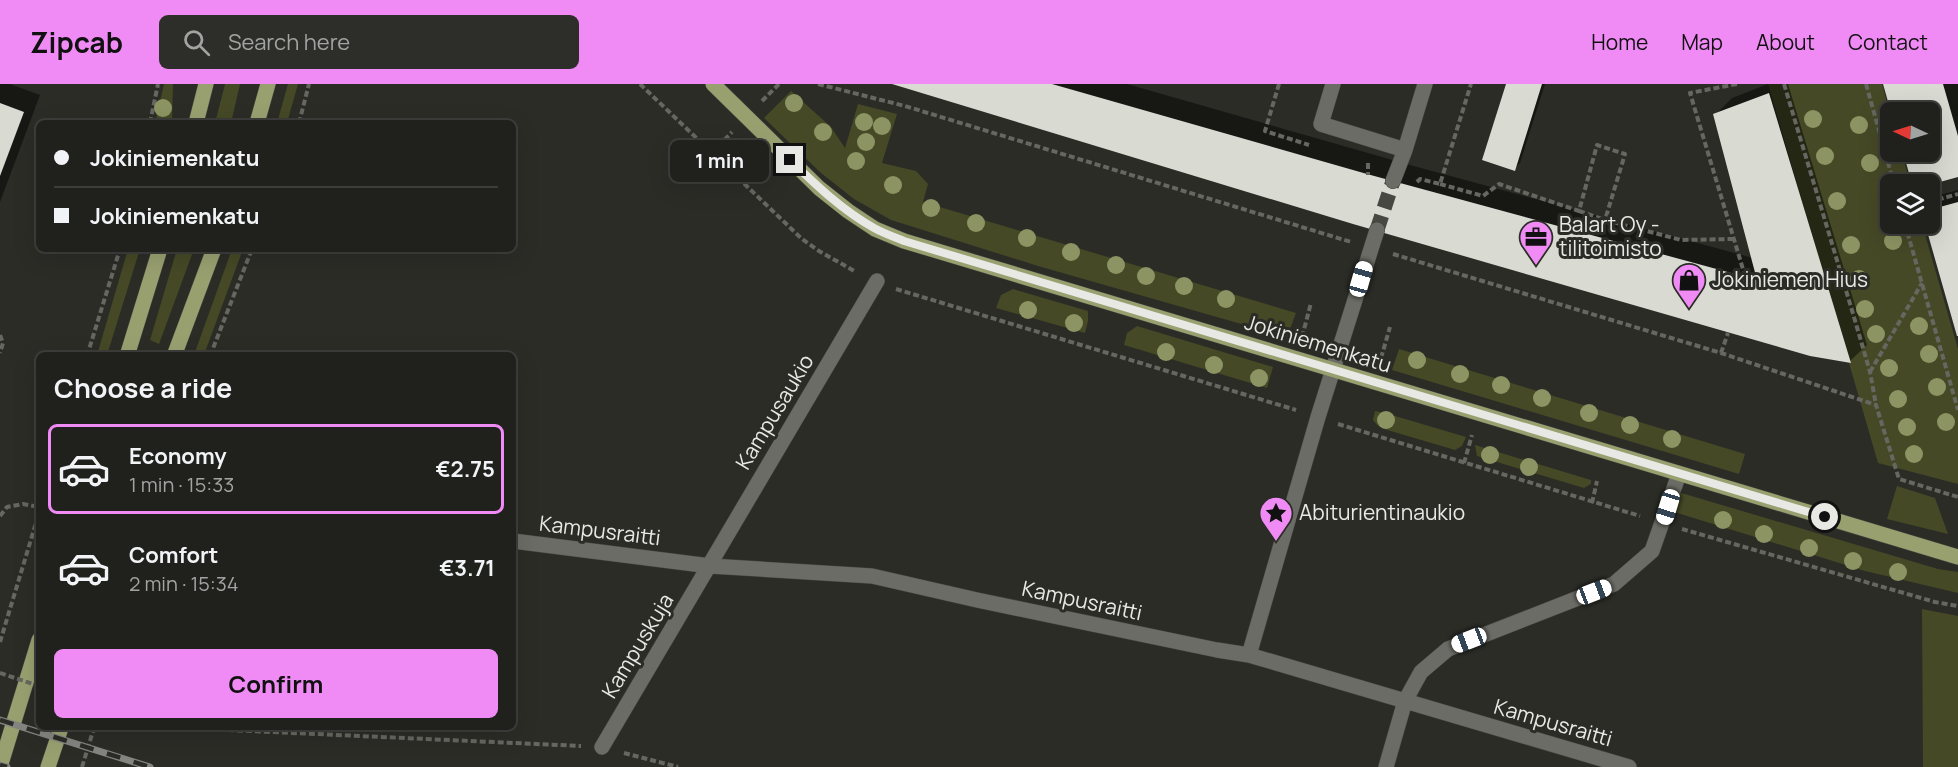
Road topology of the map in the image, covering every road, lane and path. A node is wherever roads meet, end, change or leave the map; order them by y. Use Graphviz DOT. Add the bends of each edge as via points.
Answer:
graph roads {
  1 [pos="158,84"];
  2 [pos="206,84"];
  3 [pos="268,84"];
  4 [pos="309,84"];
  5 [pos="713,84"];
  6 [pos="818,84"];
  7 [pos="845,84"];
  8 [pos="1333,84"];
  9 [pos="1425,84"];
  10 [pos="1471,84"];
  11 [pos="1737,84"];
  12 [pos="1784,84"];
  13 [pos="1866,84"];
  14 [pos="848,92"];
  15 [pos="151,120"];
  16 [pos="197,120"];
  17 [pos="258,120"];
  18 [pos="300,120"];
  19 [pos="1405,150"];
  20 [pos="1891,174"];
  21 [pos="1393,181"];
  22 [pos="1440,183"];
  23 [pos="1413,187"];
  24 [pos="1958,194"];
  25 [pos="1940,199"];
  26 [pos="1580,211"];
  27 [pos="1605,220"];
  28 [pos="1377,230"];
  29 [pos="1908,234"];
  30 [pos="1734,239"];
  31 [pos="1370,247"];
  32 [pos="119,252"];
  33 [pos="159,252"];
  34 [pos="213,252"];
  35 [pos="251,252"];
  36 [pos="1745,276"];
  37 [pos="877,282"];
  38 [pos="1922,282"];
  39 [pos="1311,303"];
  40 [pos="1390,327"];
  41 [pos="1728,333"];
  42 [pos="0,335"];
  43 [pos="1302,337"];
  44 [pos="88,352"];
  45 [pos="129,352"];
  46 [pos="175,352"];
  47 [pos="212,352"];
  48 [pos="0,353"];
  49 [pos="1721,353"];
  50 [pos="1381,358"];
  51 [pos="1333,371"];
  52 [pos="1870,372"];
  53 [pos="1262,399"];
  54 [pos="1876,405"];
  55 [pos="1958,410"];
  56 [pos="1318,417"];
  57 [pos="1473,434"];
  58 [pos="1464,463"];
  59 [pos="1678,474"];
  60 [pos="1597,482"];
  61 [pos="1958,496"];
  62 [pos="1592,503"];
  63 [pos="36,506"];
  64 [pos="0,516"];
  65 [pos="36,523"];
  66 [pos="1663,523"];
  67 [pos="516,541"];
  68 [pos="1958,557"];
  69 [pos="710,566"];
  70 [pos="1958,606"];
  71 [pos="0,642"];
  72 [pos="36,650"];
  73 [pos="1249,655"];
  74 [pos="0,673"];
  75 [pos="36,685"];
  76 [pos="1405,701"];
  77 [pos="60,730"];
  78 [pos="93,730"];
  79 [pos="227,730"];
  80 [pos="602,747"];
  81 [pos="0,766"];
  82 [pos="48,767"];
  83 [pos="82,767"];
  84 [pos="678,767"];
  85 [pos="1386,767"];
  86 [pos="1629,767"];
  1 -- 15 [label="path"];
  2 -- 16 [label="main road"];
  3 -- 17 [label="main road"];
  4 -- 18 [label="path"];
  5 -- 51 [label="main road, Jokiniemenkatu" via="819,188 875,229 915,245"];
  6 -- 14 [label="path"];
  7 -- 14 [label="path"];
  8 -- 19 [label="street" via="1321,124"];
  9 -- 19 [label="street"];
  10 -- 22 [label="path"];
  11 -- 30 [label="path" via="1690,93"];
  12 -- 52 [label="path"];
  13 -- 20 [label="path"];
  14 -- 31 [label="path"];
  19 -- 21 [label="street"];
  22 -- 23 [label="path" via="1420,179"];
  22 -- 26 [label="path" via="1483,196 1499,184"];
  24 -- 25 [label="path"];
  26 -- 27 [label="path"];
  26 -- 27 [label="path" via="1597,146 1625,154"];
  27 -- 30 [label="path" via="1681,240"];
  28 -- 31 [label="street"];
  29 -- 38 [label="path"];
  30 -- 36 [label="path"];
  31 -- 49 [label="path"];
  31 -- 51 [label="street"];
  32 -- 44 [label="path"];
  33 -- 45 [label="main road"];
  34 -- 46 [label="main road"];
  35 -- 47 [label="path"];
  37 -- 69 [label="street, Kampusaukio"];
  38 -- 52 [label="path"];
  38 -- 55 [label="path"];
  39 -- 43 [label="path"];
  40 -- 50 [label="path"];
  41 -- 49 [label="path"];
  42 -- 48 [label="path"];
  49 -- 54 [label="path"];
  51 -- 56 [label="street"];
  51 -- 59 [label="main road, Jokiniemenkatu"];
  52 -- 54 [label="path"];
  53 -- 56 [label="path"];
  54 -- 61 [label="path" via="1899,478"];
  56 -- 58 [label="path"];
  56 -- 73 [label="street"];
  57 -- 58 [label="path"];
  58 -- 62 [label="path"];
  59 -- 66 [label="street"];
  59 -- 68 [label="main road, Jokiniemenkatu"];
  60 -- 62 [label="path"];
  62 -- 66 [label="path"];
  63 -- 64 [label="path" via="7,507"];
  65 -- 71 [label="path"];
  66 -- 70 [label="path"];
  66 -- 76 [label="street" via="1652,550 1614,584 1448,649 1421,672"];
  67 -- 69 [label="street, Kampusraitti"];
  69 -- 73 [label="street, Kampusraitti" via="872,576"];
  69 -- 80 [label="street, Kampuskuja"];
  72 -- 81 [label="main road"];
  73 -- 76 [label="street, Kampusraitti"];
  74 -- 75 [label="path, bridge"];
  76 -- 85 [label="street"];
  76 -- 86 [label="street, Kampusraitti"];
  77 -- 82 [label="main road"];
  78 -- 83 [label="path"];
  79 -- 80 [label="path"];
  80 -- 84 [label="path"];
}
